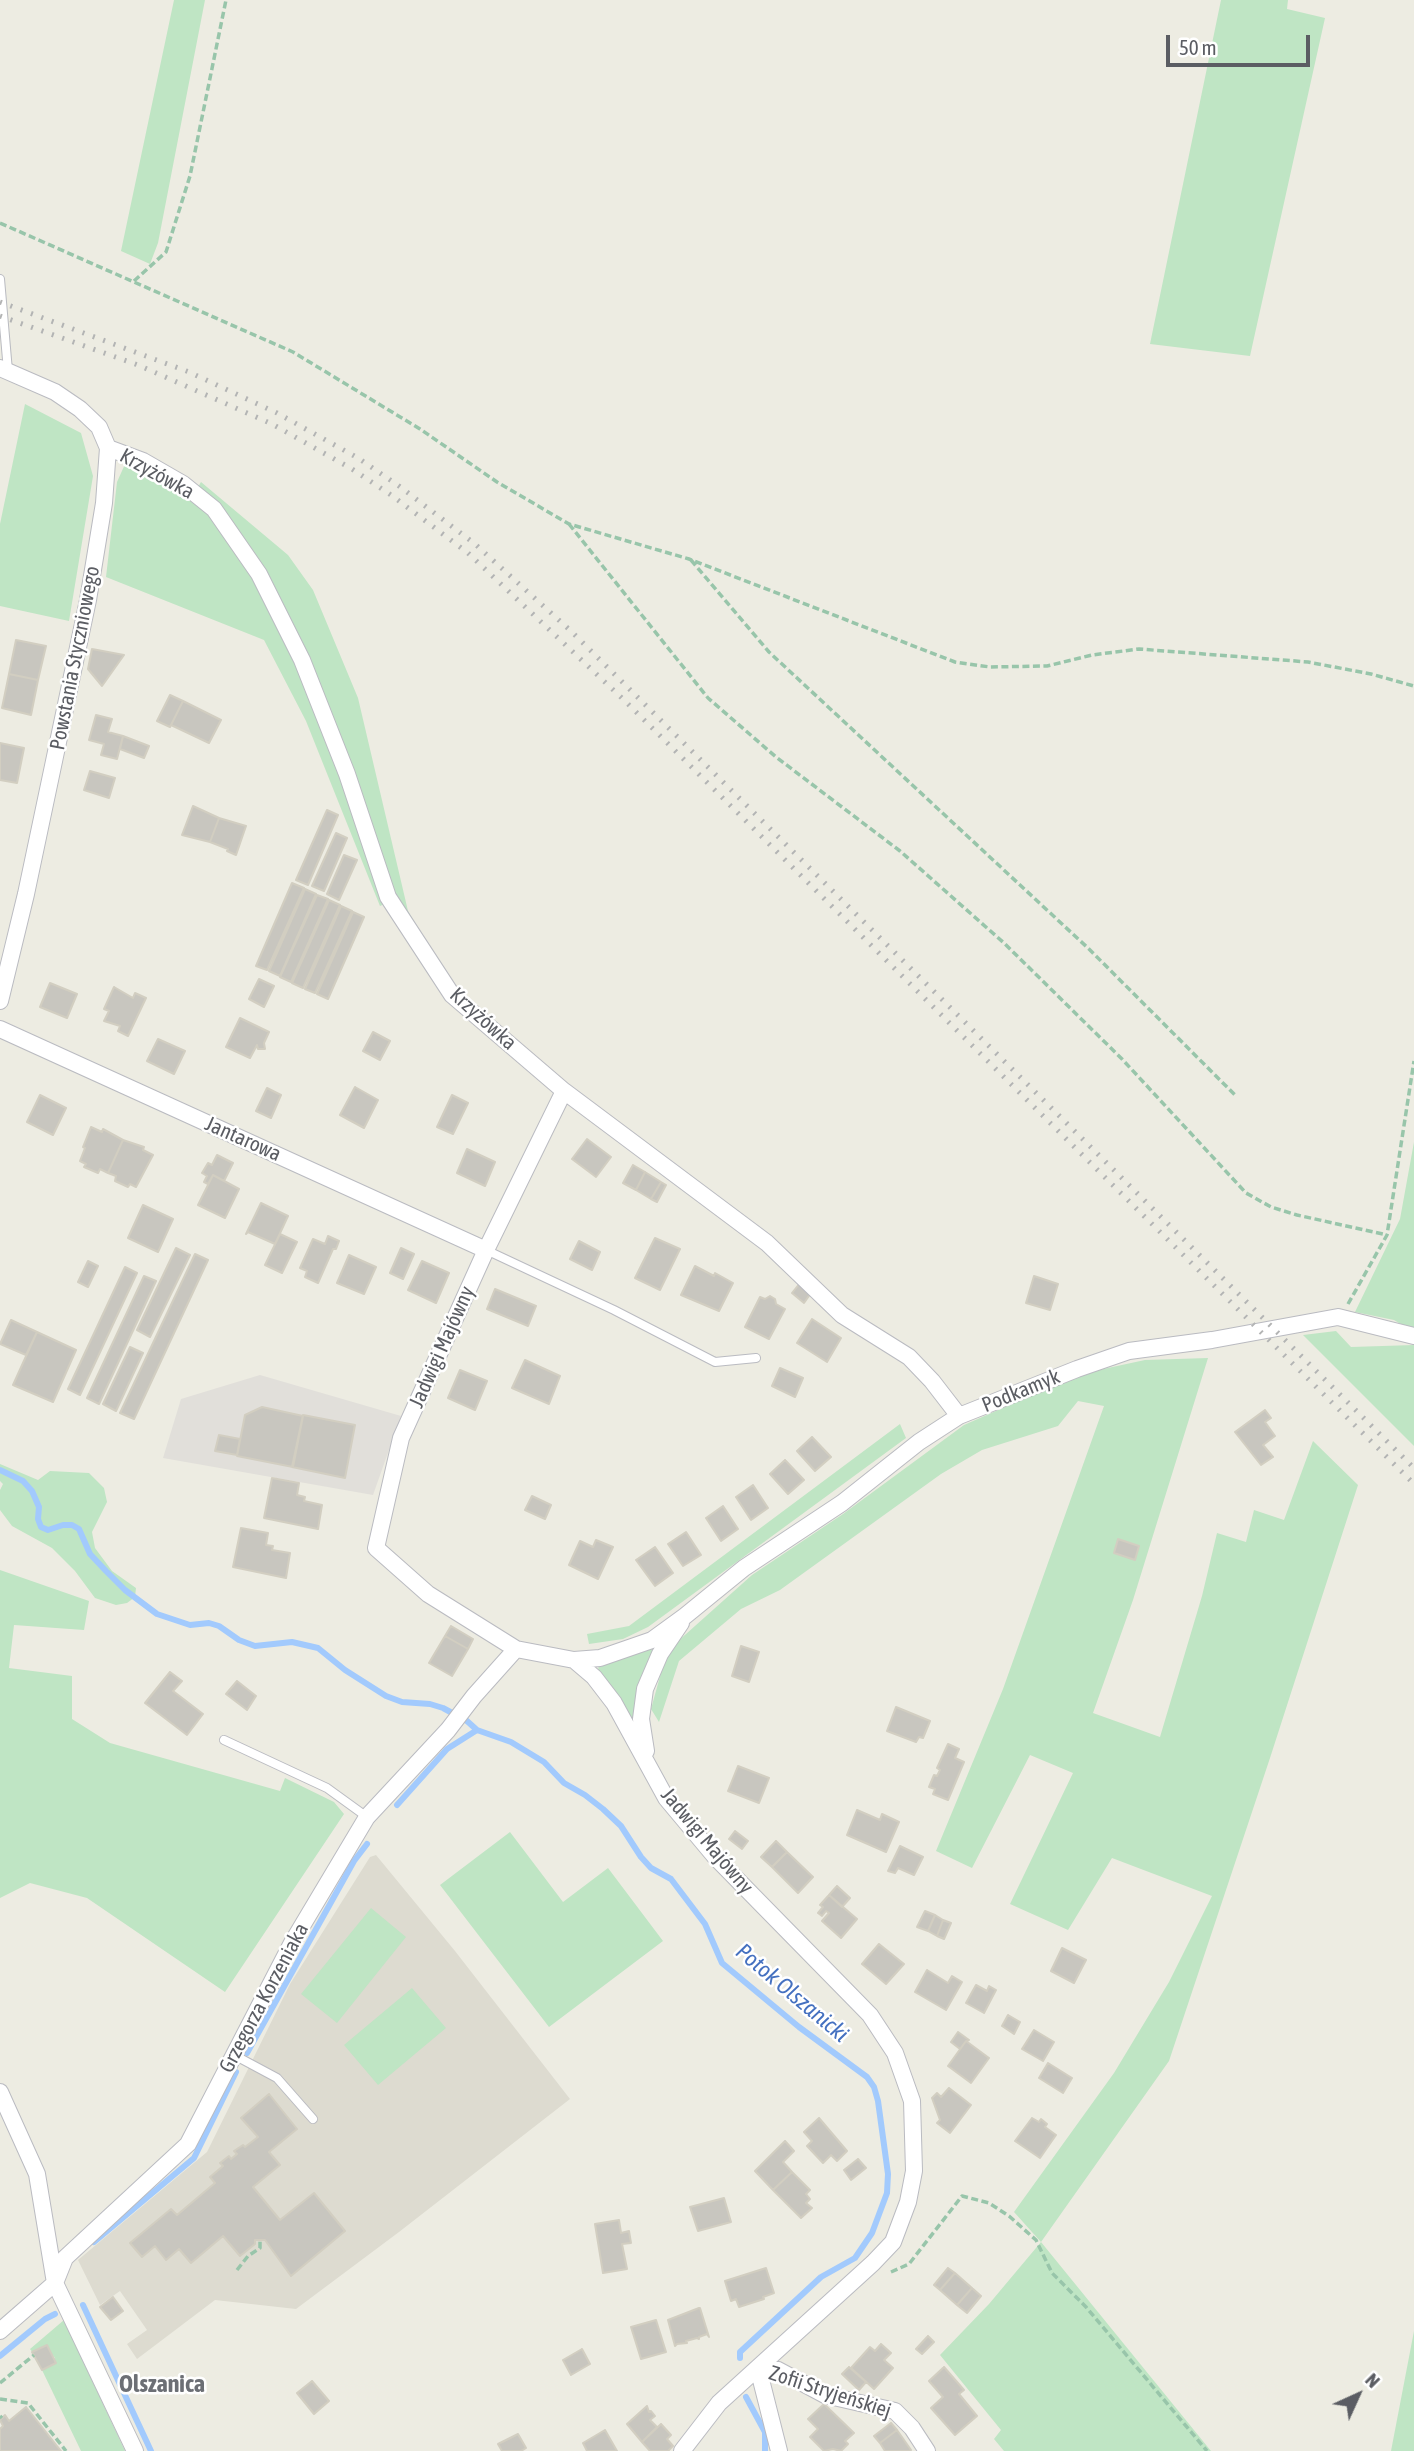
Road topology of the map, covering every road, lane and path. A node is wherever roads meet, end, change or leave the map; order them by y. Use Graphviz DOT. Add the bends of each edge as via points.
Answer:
graph roads {
  1 [pos="226,0"];
  2 [pos="0,223"];
  3 [pos="0,279"];
  4 [pos="134,281"];
  5 [pos="4,369"];
  6 [pos="108,448"];
  7 [pos="569,524"];
  8 [pos="690,559"];
  9 [pos="1414,685"];
  10 [pos="0,1001"];
  11 [pos="0,1029"];
  12 [pos="1414,1061"];
  13 [pos="564,1091"];
  14 [pos="1237,1097"];
  15 [pos="1387,1235"];
  16 [pos="486,1250"];
  17 [pos="1338,1317"];
  18 [pos="1414,1336"];
  19 [pos="756,1358"];
  20 [pos="959,1416"];
  21 [pos="685,1616"];
  22 [pos="516,1649"];
  23 [pos="574,1660"];
  24 [pos="224,1740"];
  25 [pos="647,1764"];
  26 [pos="367,1817"];
  27 [pos="234,2054"];
  28 [pos="0,2092"];
  29 [pos="313,2119"];
  30 [pos="962,2196"];
  31 [pos="260,2240"];
  32 [pos="237,2270"];
  33 [pos="55,2283"];
  34 [pos="0,2331"];
  35 [pos="34,2355"];
  36 [pos="758,2368"];
  37 [pos="0,2383"];
  38 [pos="0,2399"];
  39 [pos="66,2451"];
  40 [pos="135,2451"];
  41 [pos="682,2451"];
  42 [pos="779,2451"];
  43 [pos="928,2451"];
  44 [pos="1207,2451"];
  1 -- 4 [label="path" via="190,176 166,252"];
  2 -- 4 [label="path"];
  3 -- 5 [label="lane"];
  4 -- 7 [label="path" via="293,352"];
  5 -- 6 [label="street" via="80,409 99,427"];
  6 -- 10 [label="street, Powstania Styczniowego" via="88,600"];
  6 -- 13 [label="street, Krzyżówka" via="183,484 214,509 259,574 302,660 388,897 452,995"];
  7 -- 8 [label="path"];
  7 -- 15 [label="path" via="708,698 776,757 900,851 1004,943 1122,1059 1246,1193 1297,1215"];
  8 -- 9 [label="path" via="955,662 989,667 1047,666 1139,649 1308,662"];
  8 -- 14 [label="path" via="769,652 1089,949"];
  11 -- 16 [label="street, Jantarowa"];
  12 -- 15 [label="path"];
  13 -- 16 [label="street"];
  13 -- 20 [label="street, Krzyżówka" via="767,1243 842,1315 909,1357"];
  15 -- 17 [label="path"];
  16 -- 19 [label="lane, Jantarowa" via="715,1362"];
  16 -- 22 [label="street, Jadwigi Majówny" via="401,1438 376,1548 428,1594"];
  17 -- 18 [label="street, Podkamyk"];
  17 -- 20 [label="street, Podkamyk" via="1129,1351"];
  20 -- 21 [label="street, Podkamyk" via="744,1568"];
  21 -- 23 [label="street, Podkamyk" via="652,1640 600,1658"];
  21 -- 25 [label="street, Podkamyk" via="660,1654 645,1689 641,1719"];
  22 -- 23 [label="street, Jadwigi Majówny"];
  22 -- 26 [label="street, Grzegorza Korzeniaka"];
  23 -- 25 [label="street, Jadwigi Majówny" via="614,1703"];
  24 -- 26 [label="lane" via="327,1788"];
  25 -- 36 [label="street, Jadwigi Majówny" via="666,1798 717,1859 870,2015 895,2053 912,2101 914,2171 893,2242"];
  26 -- 27 [label="street, Grzegorza Korzeniaka" via="293,1941"];
  27 -- 29 [label="lane" via="278,2078"];
  27 -- 33 [label="street, Grzegorza Korzeniaka" via="188,2144 65,2258"];
  28 -- 33 [label="street" via="37,2174"];
  30 -- 44 [label="path" via="989,2203 1036,2240 1052,2273"];
  31 -- 32 [label="path" via="260,2248"];
  33 -- 34 [label="street, Grzegorza Korzeniaka"];
  33 -- 40 [label="street"];
  35 -- 37 [label="path"];
  36 -- 41 [label="street, Jadwigi Majówny" via="719,2403"];
  36 -- 42 [label="street, Zofii Stryjeńskiej"];
  36 -- 43 [label="street, Zofii Stryjeńskiej" via="778,2370 825,2395 895,2411"];
  38 -- 39 [label="path" via="28,2403"];
}
